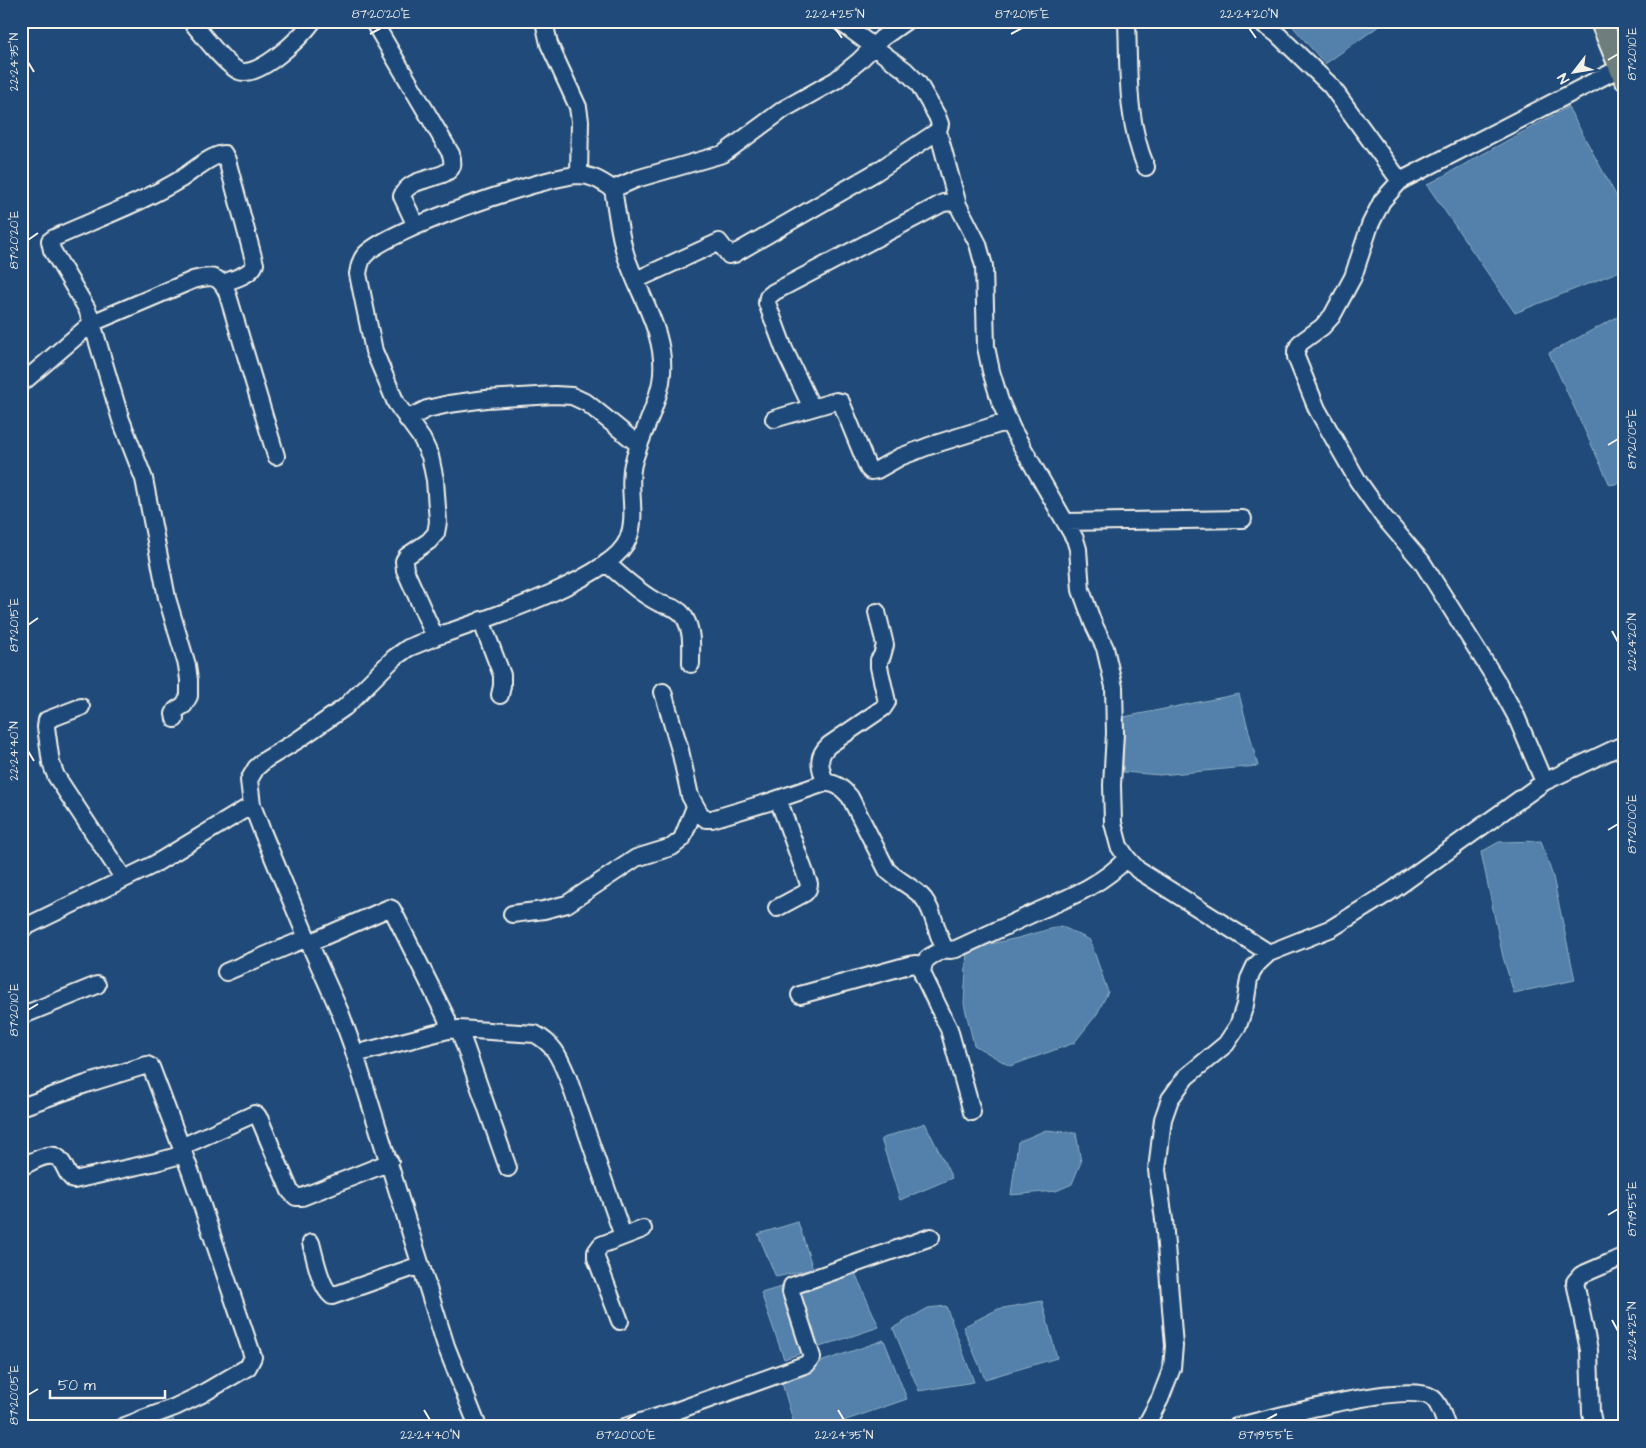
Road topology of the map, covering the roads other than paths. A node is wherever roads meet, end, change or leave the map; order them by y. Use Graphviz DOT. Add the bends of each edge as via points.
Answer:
graph roads {
  1 [pos="191,21"];
  2 [pos="313,21"];
  3 [pos="373,21"];
  4 [pos="544,21"];
  5 [pos="839,21"];
  6 [pos="906,21"];
  7 [pos="1127,21"];
  8 [pos="1260,21"];
  9 [pos="1602,21"];
  10 [pos="872,47"];
  11 [pos="1622,74"];
  12 [pos="938,131"];
  13 [pos="1146,167"];
  14 [pos="579,175"];
  15 [pos="1400,181"];
  16 [pos="613,189"];
  17 [pos="958,205"];
  18 [pos="416,226"];
  19 [pos="636,280"];
  20 [pos="223,283"];
  21 [pos="92,323"];
  22 [pos="21,384"];
  23 [pos="812,408"];
  24 [pos="407,419"];
  25 [pos="774,419"];
  26 [pos="1009,421"];
  27 [pos="639,445"];
  28 [pos="276,456"];
  29 [pos="1243,519"];
  30 [pos="1066,522"];
  31 [pos="606,563"];
  32 [pos="877,612"];
  33 [pos="481,620"];
  34 [pos="436,637"];
  35 [pos="691,664"];
  36 [pos="663,692"];
  37 [pos="500,696"];
  38 [pos="81,707"];
  39 [pos="175,718"];
  40 [pos="1625,744"];
  41 [pos="1544,782"];
  42 [pos="825,783"];
  43 [pos="778,799"];
  44 [pos="252,805"];
  45 [pos="695,807"];
  46 [pos="1126,858"];
  47 [pos="124,879"];
  48 [pos="777,908"];
  49 [pos="512,914"];
  50 [pos="21,929"];
  51 [pos="308,940"];
  52 [pos="945,949"];
  53 [pos="1269,953"];
  54 [pos="922,968"];
  55 [pos="226,972"];
  56 [pos="97,985"];
  57 [pos="800,995"];
  58 [pos="21,1016"];
  59 [pos="454,1029"];
  60 [pos="355,1054"];
  61 [pos="21,1107"];
  62 [pos="972,1112"];
  63 [pos="183,1150"];
  64 [pos="390,1162"];
  65 [pos="21,1167"];
  66 [pos="508,1168"];
  67 [pos="643,1229"];
  68 [pos="623,1236"];
  69 [pos="931,1237"];
  70 [pos="311,1243"];
  71 [pos="1625,1256"];
  72 [pos="420,1265"];
  73 [pos="620,1321"];
  74 [pos="122,1427"];
  75 [pos="478,1427"];
  76 [pos="625,1427"];
  77 [pos="1145,1427"];
  78 [pos="1235,1427"];
  79 [pos="1447,1427"];
  80 [pos="1594,1427"];
  1 -- 2 [label="street" via="231,65 244,72 256,70 278,56"];
  3 -- 18 [label="street" via="451,154 453,164 450,169 404,189 402,196"];
  4 -- 14 [label="street" via="548,44 578,107"];
  5 -- 10 [label="street"];
  6 -- 10 [label="street"];
  7 -- 13 [label="street" via="1132,118"];
  8 -- 15 [label="street" via="1331,86"];
  9 -- 11 [label="main road"];
  10 -- 12 [label="street" via="918,83 940,124"];
  10 -- 16 [label="street" via="836,80 784,109 723,154 636,179"];
  11 -- 15 [label="street"];
  12 -- 17 [label="street"];
  12 -- 19 [label="street" via="876,172 734,254 730,255 719,242"];
  14 -- 16 [label="street" via="596,178"];
  14 -- 18 [label="street" via="498,196"];
  15 -- 41 [label="street" via="1382,201 1370,225 1353,277 1332,316 1300,343 1296,357 1317,409 1358,481 1422,562 1498,683"];
  16 -- 19 [label="street" via="626,254"];
  17 -- 23 [label="street" via="943,203 768,296 767,302 784,349"];
  17 -- 26 [label="street" via="978,244 984,266 986,347 1000,401"];
  18 -- 24 [label="street" via="364,255 358,274 374,351 396,403"];
  19 -- 27 [label="street" via="660,342 662,360 661,381"];
  20 -- 21 [label="street" via="210,277 193,280"];
  20 -- 21 [label="street" via="249,272 255,264 227,160 224,154 220,154 152,194 50,241 49,245"];
  20 -- 28 [label="street"];
  21 -- 22 [label="street"];
  21 -- 39 [label="street" via="121,420 144,479 166,598 187,665 189,696 176,710"];
  23 -- 25 [label="street"];
  23 -- 26 [label="street" via="836,400 841,402 871,471 929,446"];
  24 -- 27 [label="street" via="449,404 486,399 572,396 588,403"];
  24 -- 34 [label="street" via="430,456 438,522 436,533 407,556 405,570"];
  26 -- 30 [label="street"];
  27 -- 31 [label="street" via="630,478 632,527 628,541 616,557"];
  29 -- 30 [label="street"];
  30 -- 46 [label="street" via="1078,549 1081,590 1105,648 1114,687 1113,823"];
  31 -- 33 [label="street" via="563,588"];
  31 -- 35 [label="street" via="639,591 677,608 685,617 691,633"];
  32 -- 42 [label="street" via="885,645 878,667 888,702 821,752 819,759"];
  33 -- 34 [label="street"];
  33 -- 37 [label="street" via="502,675"];
  34 -- 44 [label="street" via="408,648 394,658 358,696 256,768 249,780"];
  36 -- 45 [label="street"];
  38 -- 47 [label="street" via="47,720 51,763"];
  40 -- 41 [label="street"];
  41 -- 53 [label="street" via="1393,890 1332,928"];
  42 -- 43 [label="street"];
  42 -- 52 [label="street" via="831,782 844,790 888,870 925,900"];
  43 -- 45 [label="street" via="712,819 706,819"];
  43 -- 48 [label="street" via="809,884 805,893"];
  44 -- 47 [label="street"];
  44 -- 51 [label="street"];
  45 -- 49 [label="street" via="682,839 672,847 636,858 567,904"];
  46 -- 52 [label="street" via="1102,880 1081,892 956,949"];
  46 -- 53 [label="street" via="1145,874"];
  47 -- 50 [label="street"];
  51 -- 55 [label="street"];
  51 -- 59 [label="street" via="392,909"];
  51 -- 60 [label="street"];
  52 -- 54 [label="street" via="928,956"];
  53 -- 77 [label="street" via="1255,966 1249,979 1238,1026 1226,1044 1186,1077 1170,1099 1162,1119 1157,1170 1174,1346 1172,1368"];
  54 -- 57 [label="street" via="916,964 909,965"];
  54 -- 62 [label="street" via="949,1029"];
  56 -- 58 [label="street"];
  59 -- 60 [label="street"];
  59 -- 66 [label="street"];
  59 -- 68 [label="street" via="535,1034 558,1053"];
  60 -- 64 [label="street"];
  61 -- 63 [label="street" via="151,1066"];
  63 -- 64 [label="street" via="257,1115 290,1191 296,1197"];
  63 -- 65 [label="street" via="156,1162 74,1180 69,1177 61,1160 54,1156 46,1156"];
  63 -- 74 [label="street" via="253,1357 248,1367 200,1395"];
  64 -- 72 [label="street"];
  67 -- 68 [label="street"];
  68 -- 73 [label="street" via="602,1245 596,1252"];
  69 -- 76 [label="street" via="792,1286 791,1292 812,1357 807,1364"];
  70 -- 72 [label="street" via="324,1285 332,1296"];
  71 -- 80 [label="street" via="1581,1275 1575,1282 1588,1342"];
  72 -- 75 [label="street" via="446,1346"];
  78 -- 79 [label="street" via="1349,1400 1401,1393 1431,1397"];
}
